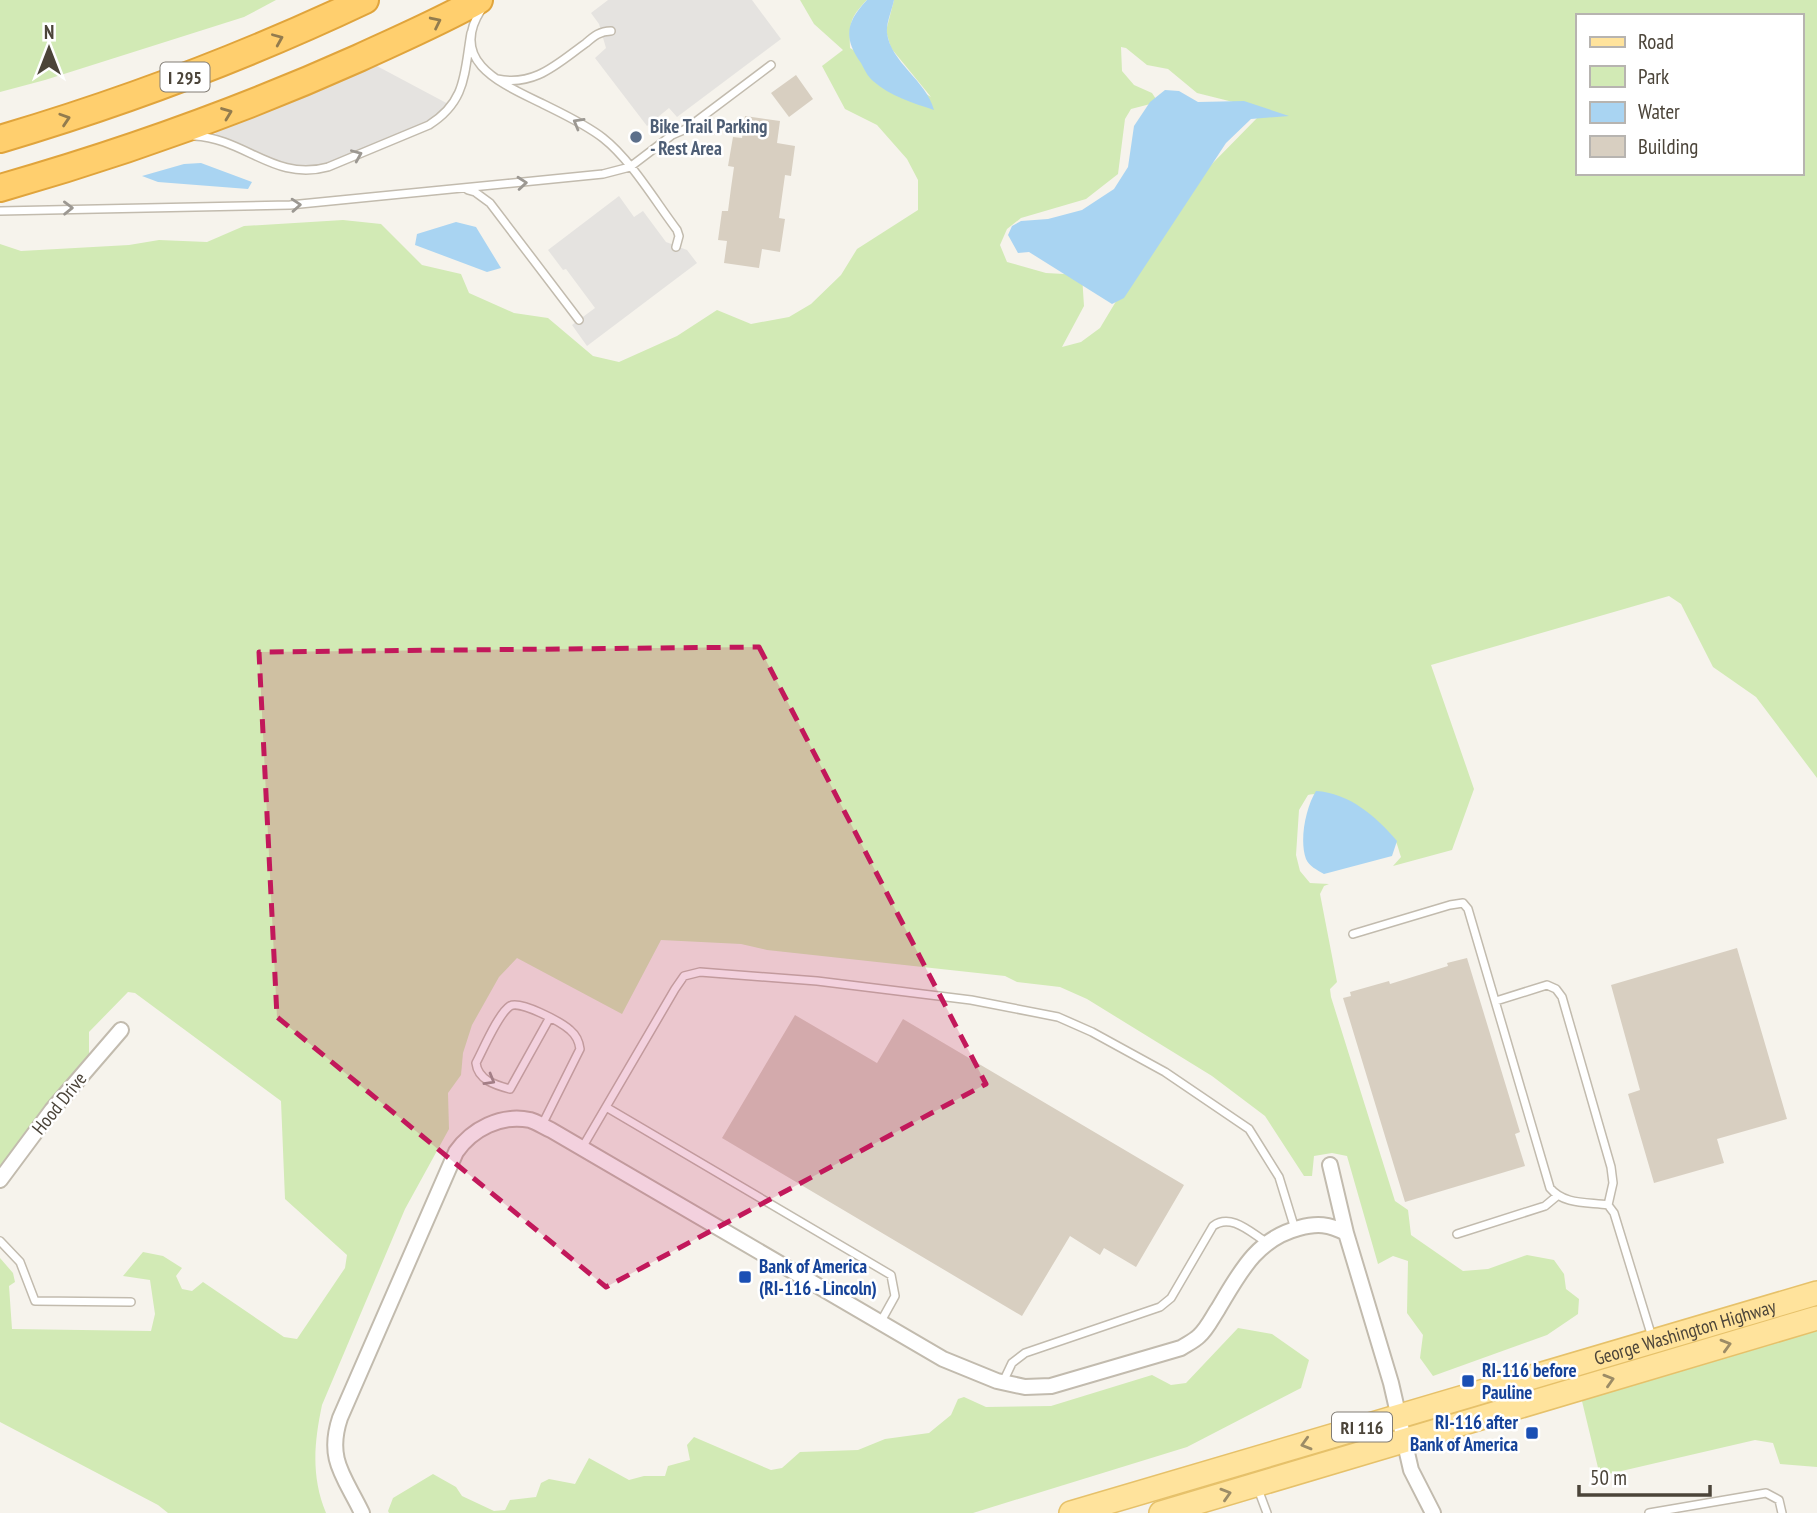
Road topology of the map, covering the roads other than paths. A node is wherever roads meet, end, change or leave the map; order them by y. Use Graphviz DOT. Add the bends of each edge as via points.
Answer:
graph roads {
  1 [pos="365,0"];
  2 [pos="479,0"];
  3 [pos="488,0"];
  4 [pos="611,31"];
  5 [pos="471,33"];
  6 [pos="771,65"];
  7 [pos="491,78"];
  8 [pos="0,139"];
  9 [pos="152,141"];
  10 [pos="629,167"];
  11 [pos="0,188"];
  12 [pos="460,189"];
  13 [pos="0,211"];
  14 [pos="676,247"];
  15 [pos="579,320"];
  16 [pos="1353,934"];
  17 [pos="1496,1001"];
  18 [pos="548,1019"];
  19 [pos="121,1030"];
  20 [pos="606,1107"];
  21 [pos="542,1126"];
  22 [pos="582,1148"];
  23 [pos="1330,1165"];
  24 [pos="0,1180"];
  25 [pos="1557,1196"];
  26 [pos="1608,1205"];
  27 [pos="1295,1229"];
  28 [pos="1346,1233"];
  29 [pos="1457,1234"];
  30 [pos="0,1241"];
  31 [pos="1266,1242"];
  32 [pos="1817,1293"];
  33 [pos="131,1302"];
  34 [pos="1817,1318"];
  35 [pos="880,1323"];
  36 [pos="1653,1341"];
  37 [pos="1660,1365"];
  38 [pos="1002,1382"];
  39 [pos="1399,1416"];
  40 [pos="1405,1441"];
  41 [pos="1256,1485"];
  42 [pos="362,1513"];
  43 [pos="1071,1513"];
  44 [pos="1161,1513"];
  45 [pos="1268,1513"];
  46 [pos="1433,1513"];
  47 [pos="1649,1513"];
  48 [pos="1782,1513"];
  8 -- 1 [label="highway, I 295, one-way" via="216,65"];
  9 -- 2 [label="highway, one-way" via="326,73"];
  3 -- 5 [label="lane"];
  4 -- 7 [label="lane" via="597,35 540,76 514,82"];
  5 -- 7 [label="lane" via="478,62"];
  9 -- 5 [label="lane, one-way" via="204,136 286,169 328,167 442,117 463,84"];
  6 -- 10 [label="lane"];
  10 -- 7 [label="lane, one-way" via="596,133"];
  9 -- 11 [label="highway"];
  12 -- 10 [label="lane, one-way" via="578,178"];
  10 -- 14 [label="lane" via="677,230"];
  13 -- 12 [label="lane, one-way" via="268,206"];
  12 -- 15 [label="lane" via="475,192 490,203"];
  16 -- 17 [label="lane" via="1463,903"];
  17 -- 25 [label="lane" via="1550,1188"];
  17 -- 26 [label="lane" via="1547,985 1562,997 1611,1167"];
  18 -- 18 [label="lane, one-way" via="523,1004 512,1005 476,1063 477,1072 510,1089"];
  18 -- 21 [label="lane" via="569,1028 580,1049"];
  19 -- 24 [label="street, Hood Drive"];
  20 -- 22 [label="lane"];
  20 -- 27 [label="lane" via="684,976 700,972 817,981 971,1000 1058,1017 1092,1032 1165,1072 1249,1129 1279,1177"];
  20 -- 35 [label="lane" via="891,1275 895,1296"];
  21 -- 22 [label="street"];
  21 -- 42 [label="street" via="530,1120 506,1120 484,1126 456,1152 336,1431 336,1460"];
  22 -- 35 [label="street"];
  23 -- 28 [label="street"];
  25 -- 26 [label="lane"];
  25 -- 29 [label="lane" via="1545,1206"];
  26 -- 36 [label="lane"];
  27 -- 28 [label="street" via="1329,1224"];
  27 -- 31 [label="street"];
  28 -- 39 [label="street"];
  30 -- 33 [label="lane" via="20,1262 35,1301"];
  31 -- 38 [label="street" via="1247,1261 1199,1337 1181,1348 1051,1386"];
  31 -- 38 [label="lane" via="1231,1221 1220,1221 1171,1298 1160,1307 1025,1353 1012,1363"];
  32 -- 36 [label="main road, George Washington Highway / RI 116"];
  37 -- 34 [label="main road, George Washington Highway / RI 116, one-way"];
  35 -- 38 [label="street" via="952,1363"];
  36 -- 37 [label="main road"];
  36 -- 39 [label="main road, George Washington Highway / RI 116"];
  40 -- 37 [label="main road, George Washington Highway / RI 116, one-way"];
  39 -- 40 [label="street"];
  39 -- 43 [label="main road, George Washington Highway / RI 116, one-way"];
  40 -- 41 [label="main road, George Washington Highway / RI 116"];
  40 -- 46 [label="street" via="1411,1470"];
  44 -- 41 [label="main road, George Washington Highway / RI 116, one-way"];
  41 -- 45 [label="lane"];
  47 -- 48 [label="lane" via="1766,1493 1779,1500"];
}
